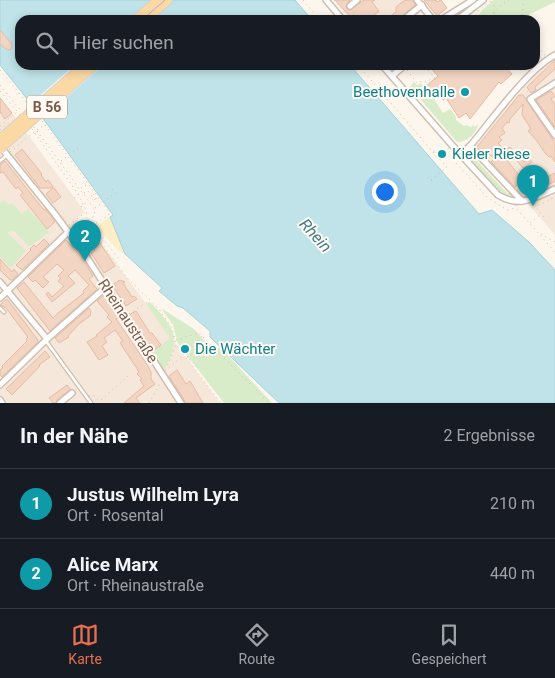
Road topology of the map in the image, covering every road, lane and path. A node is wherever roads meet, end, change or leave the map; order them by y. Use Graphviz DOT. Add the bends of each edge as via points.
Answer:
graph roads {
  1 [pos="158,0"];
  2 [pos="168,0"];
  3 [pos="303,0"];
  4 [pos="326,0"];
  5 [pos="334,0"];
  6 [pos="356,0"];
  7 [pos="418,0"];
  8 [pos="473,0"];
  9 [pos="483,0"];
  10 [pos="491,0"];
  11 [pos="509,0"];
  12 [pos="524,0"];
  13 [pos="422,5"];
  14 [pos="350,6"];
  15 [pos="495,9"];
  16 [pos="494,12"];
  17 [pos="342,13"];
  18 [pos="141,15"];
  19 [pos="152,15"];
  20 [pos="316,15"];
  21 [pos="345,15"];
  22 [pos="409,15"];
  23 [pos="429,15"];
  24 [pos="449,15"];
  25 [pos="464,15"];
  26 [pos="476,15"];
  27 [pos="491,15"];
  28 [pos="496,15"];
  29 [pos="522,15"];
  30 [pos="540,49"];
  31 [pos="555,55"];
  32 [pos="540,59"];
  33 [pos="540,66"];
  34 [pos="0,70"];
  35 [pos="78,70"];
  36 [pos="89,70"];
  37 [pos="362,70"];
  38 [pos="387,70"];
  39 [pos="399,70"];
  40 [pos="428,70"];
  41 [pos="536,70"];
  42 [pos="410,74"];
  43 [pos="392,76"];
  44 [pos="424,83"];
  45 [pos="555,83"];
  46 [pos="399,85"];
  47 [pos="0,86"];
  48 [pos="526,90"];
  49 [pos="0,91"];
  50 [pos="440,92"];
  51 [pos="529,93"];
  52 [pos="386,98"];
  53 [pos="32,109"];
  54 [pos="17,112"];
  55 [pos="38,116"];
  56 [pos="10,121"];
  57 [pos="45,124"];
  58 [pos="0,126"];
  59 [pos="0,130"];
  60 [pos="37,130"];
  61 [pos="34,132"];
  62 [pos="555,135"];
  63 [pos="0,139"];
  64 [pos="470,146"];
  65 [pos="0,147"];
  66 [pos="80,147"];
  67 [pos="432,151"];
  68 [pos="8,154"];
  69 [pos="460,155"];
  70 [pos="68,156"];
  71 [pos="0,161"];
  72 [pos="60,162"];
  73 [pos="428,177"];
  74 [pos="431,180"];
  75 [pos="88,183"];
  76 [pos="434,183"];
  77 [pos="80,189"];
  78 [pos="112,189"];
  79 [pos="555,189"];
  80 [pos="82,191"];
  81 [pos="94,191"];
  82 [pos="114,193"];
  83 [pos="78,194"];
  84 [pos="84,194"];
  85 [pos="116,195"];
  86 [pos="551,195"];
  87 [pos="74,198"];
  88 [pos="89,201"];
  89 [pos="522,201"];
  90 [pos="102,202"];
  91 [pos="515,205"];
  92 [pos="82,206"];
  93 [pos="94,208"];
  94 [pos="86,212"];
  95 [pos="541,213"];
  96 [pos="544,217"];
  97 [pos="86,221"];
  98 [pos="73,222"];
  99 [pos="530,223"];
  100 [pos="92,225"];
  101 [pos="88,228"];
  102 [pos="68,232"];
  103 [pos="538,232"];
  104 [pos="555,242"];
  105 [pos="555,252"];
  106 [pos="119,259"];
  107 [pos="0,282"];
  108 [pos="106,288"];
  109 [pos="8,290"];
  110 [pos="0,298"];
  111 [pos="150,300"];
  112 [pos="0,308"];
  113 [pos="4,312"];
  114 [pos="125,317"];
  115 [pos="202,336"];
  116 [pos="46,340"];
  117 [pos="176,340"];
  118 [pos="176,345"];
  119 [pos="184,355"];
  120 [pos="200,356"];
  121 [pos="187,359"];
  122 [pos="164,374"];
  123 [pos="128,376"];
  124 [pos="0,385"];
  125 [pos="72,393"];
  126 [pos="91,394"];
  127 [pos="60,403"];
  128 [pos="91,403"];
  129 [pos="149,403"];
  130 [pos="181,403"];
  131 [pos="221,403"];
  132 [pos="269,403"];
  1 -- 18 [label="main road"];
  2 -- 19 [label="main road"];
  3 -- 20 [label="path"];
  4 -- 17 [label="street"];
  5 -- 17 [label="path"];
  6 -- 14 [label="street"];
  7 -- 13 [label="street"];
  8 -- 24 [label="street"];
  9 -- 25 [label="street"];
  10 -- 15 [label="path"];
  10 -- 26 [label="path"];
  11 -- 15 [label="path"];
  12 -- 29 [label="path"];
  13 -- 22 [label="street"];
  13 -- 23 [label="street"];
  15 -- 16 [label="path"];
  16 -- 27 [label="path"];
  16 -- 28 [label="path"];
  17 -- 21 [label="path"];
  30 -- 32 [label="path" via="545,55"];
  31 -- 33 [label="street"];
  34 -- 53 [label="path"];
  35 -- 63 [label="main road, B 56, bridge"];
  36 -- 65 [label="main road, B 56, bridge"];
  37 -- 52 [label="path"];
  38 -- 43 [label="street"];
  39 -- 43 [label="street"];
  40 -- 44 [label="path" via="436,79"];
  41 -- 64 [label="street"];
  42 -- 44 [label="path" via="417,83"];
  43 -- 46 [label="street"];
  44 -- 50 [label="path" via="432,95"];
  45 -- 62 [label="street" via="530,99"];
  46 -- 52 [label="path"];
  46 -- 69 [label="street"];
  47 -- 54 [label="path" via="20,110"];
  48 -- 51 [label="path"];
  49 -- 54 [label="path"];
  52 -- 67 [label="path"];
  54 -- 58 [label="path"];
  55 -- 57 [label="path"];
  56 -- 59 [label="path"];
  57 -- 60 [label="path"];
  57 -- 70 [label="path"];
  60 -- 61 [label="path"];
  60 -- 72 [label="path"];
  61 -- 68 [label="path"];
  61 -- 83 [label="path"];
  64 -- 69 [label="street"];
  64 -- 89 [label="street"];
  65 -- 68 [label="street, Rheinaustraße"];
  66 -- 70 [label="path"];
  67 -- 74 [label="path" via="447,167"];
  67 -- 91 [label="path" via="445,151 487,197 507,210"];
  68 -- 71 [label="lane"];
  68 -- 102 [label="street, Rheinaustraße"];
  69 -- 91 [label="street" via="498,195"];
  70 -- 72 [label="path"];
  70 -- 75 [label="path"];
  72 -- 77 [label="path"];
  73 -- 74 [label="path"];
  74 -- 76 [label="path"];
  75 -- 77 [label="path"];
  75 -- 81 [label="path"];
  77 -- 80 [label="path"];
  78 -- 82 [label="path"];
  79 -- 89 [label="street"];
  80 -- 83 [label="path"];
  80 -- 84 [label="path"];
  81 -- 84 [label="path" via="96,201 88,190"];
  81 -- 90 [label="path"];
  82 -- 85 [label="path"];
  82 -- 90 [label="path"];
  83 -- 87 [label="path"];
  83 -- 92 [label="path"];
  84 -- 88 [label="path"];
  86 -- 95 [label="path" via="552,198 537,206"];
  88 -- 92 [label="path"];
  88 -- 93 [label="path"];
  89 -- 91 [label="street"];
  90 -- 93 [label="path"];
  90 -- 100 [label="path" via="109,215"];
  91 -- 99 [label="path"];
  92 -- 94 [label="path"];
  93 -- 97 [label="path" via="96,213"];
  94 -- 97 [label="path"];
  94 -- 98 [label="path"];
  95 -- 96 [label="path"];
  95 -- 99 [label="path"];
  97 -- 101 [label="path"];
  99 -- 103 [label="path"];
  100 -- 101 [label="path"];
  100 -- 106 [label="path"];
  101 -- 111 [label="path" via="127,278"];
  102 -- 108 [label="street, Rheinaustraße"];
  102 -- 109 [label="street"];
  103 -- 104 [label="path"];
  103 -- 105 [label="path"];
  107 -- 109 [label="street"];
  108 -- 114 [label="street, Rheinaustraße"];
  108 -- 116 [label="street"];
  109 -- 110 [label="street"];
  109 -- 116 [label="street"];
  111 -- 114 [label="path"];
  111 -- 117 [label="path" via="168,320"];
  112 -- 113 [label="lane"];
  114 -- 122 [label="street, Rheinaustraße"];
  115 -- 117 [label="path" via="199,333"];
  115 -- 121 [label="path"];
  115 -- 132 [label="path"];
  116 -- 124 [label="street"];
  116 -- 128 [label="lane"];
  117 -- 118 [label="path"];
  118 -- 119 [label="path"];
  118 -- 122 [label="path"];
  119 -- 121 [label="path"];
  119 -- 122 [label="path"];
  120 -- 121 [label="path"];
  121 -- 131 [label="path"];
  122 -- 129 [label="path"];
  122 -- 130 [label="street, Rheinaustraße"];
  123 -- 126 [label="path" via="100,401"];
  125 -- 127 [label="street"];
}
